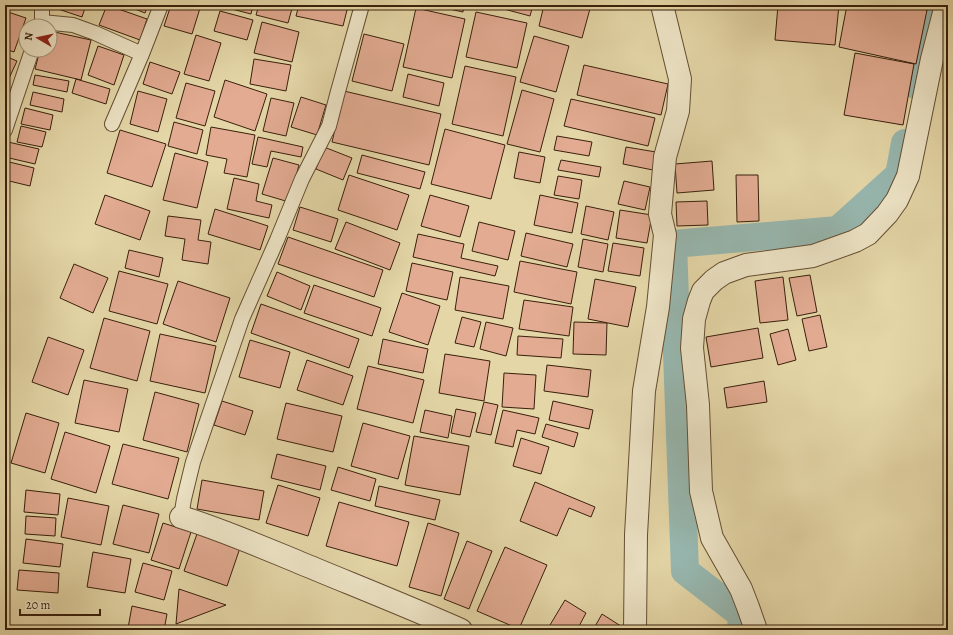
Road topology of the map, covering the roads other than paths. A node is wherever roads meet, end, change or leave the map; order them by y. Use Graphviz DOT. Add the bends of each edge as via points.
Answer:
graph roads {
  1 [pos="42,5"];
  2 [pos="161,5"];
  3 [pos="362,5"];
  4 [pos="662,5"];
  5 [pos="946,5"];
  6 [pos="41,18"];
  7 [pos="58,25"];
  8 [pos="142,54"];
  9 [pos="29,58"];
  10 [pos="112,124"];
  11 [pos="5,130"];
  12 [pos="181,517"];
  13 [pos="461,630"];
  14 [pos="635,630"];
  15 [pos="756,630"];
  1 -- 6 [label="lane"];
  2 -- 8 [label="lane"];
  3 -- 12 [label="lane" via="329,126 302,179 242,319 193,462"];
  4 -- 14 [label="street" via="680,79 678,110 665,157 660,214 665,235 658,307 644,390 636,535"];
  5 -- 15 [label="street" via="908,176 887,214 868,234 856,241 813,256 746,265 724,273 708,285 699,301 694,319 692,348 698,405 701,491 712,538 741,589"];
  7 -- 8 [label="lane" via="73,25"];
  8 -- 10 [label="lane"];
  9 -- 11 [label="lane"];
  12 -- 13 [label="street" via="239,537"];
}
